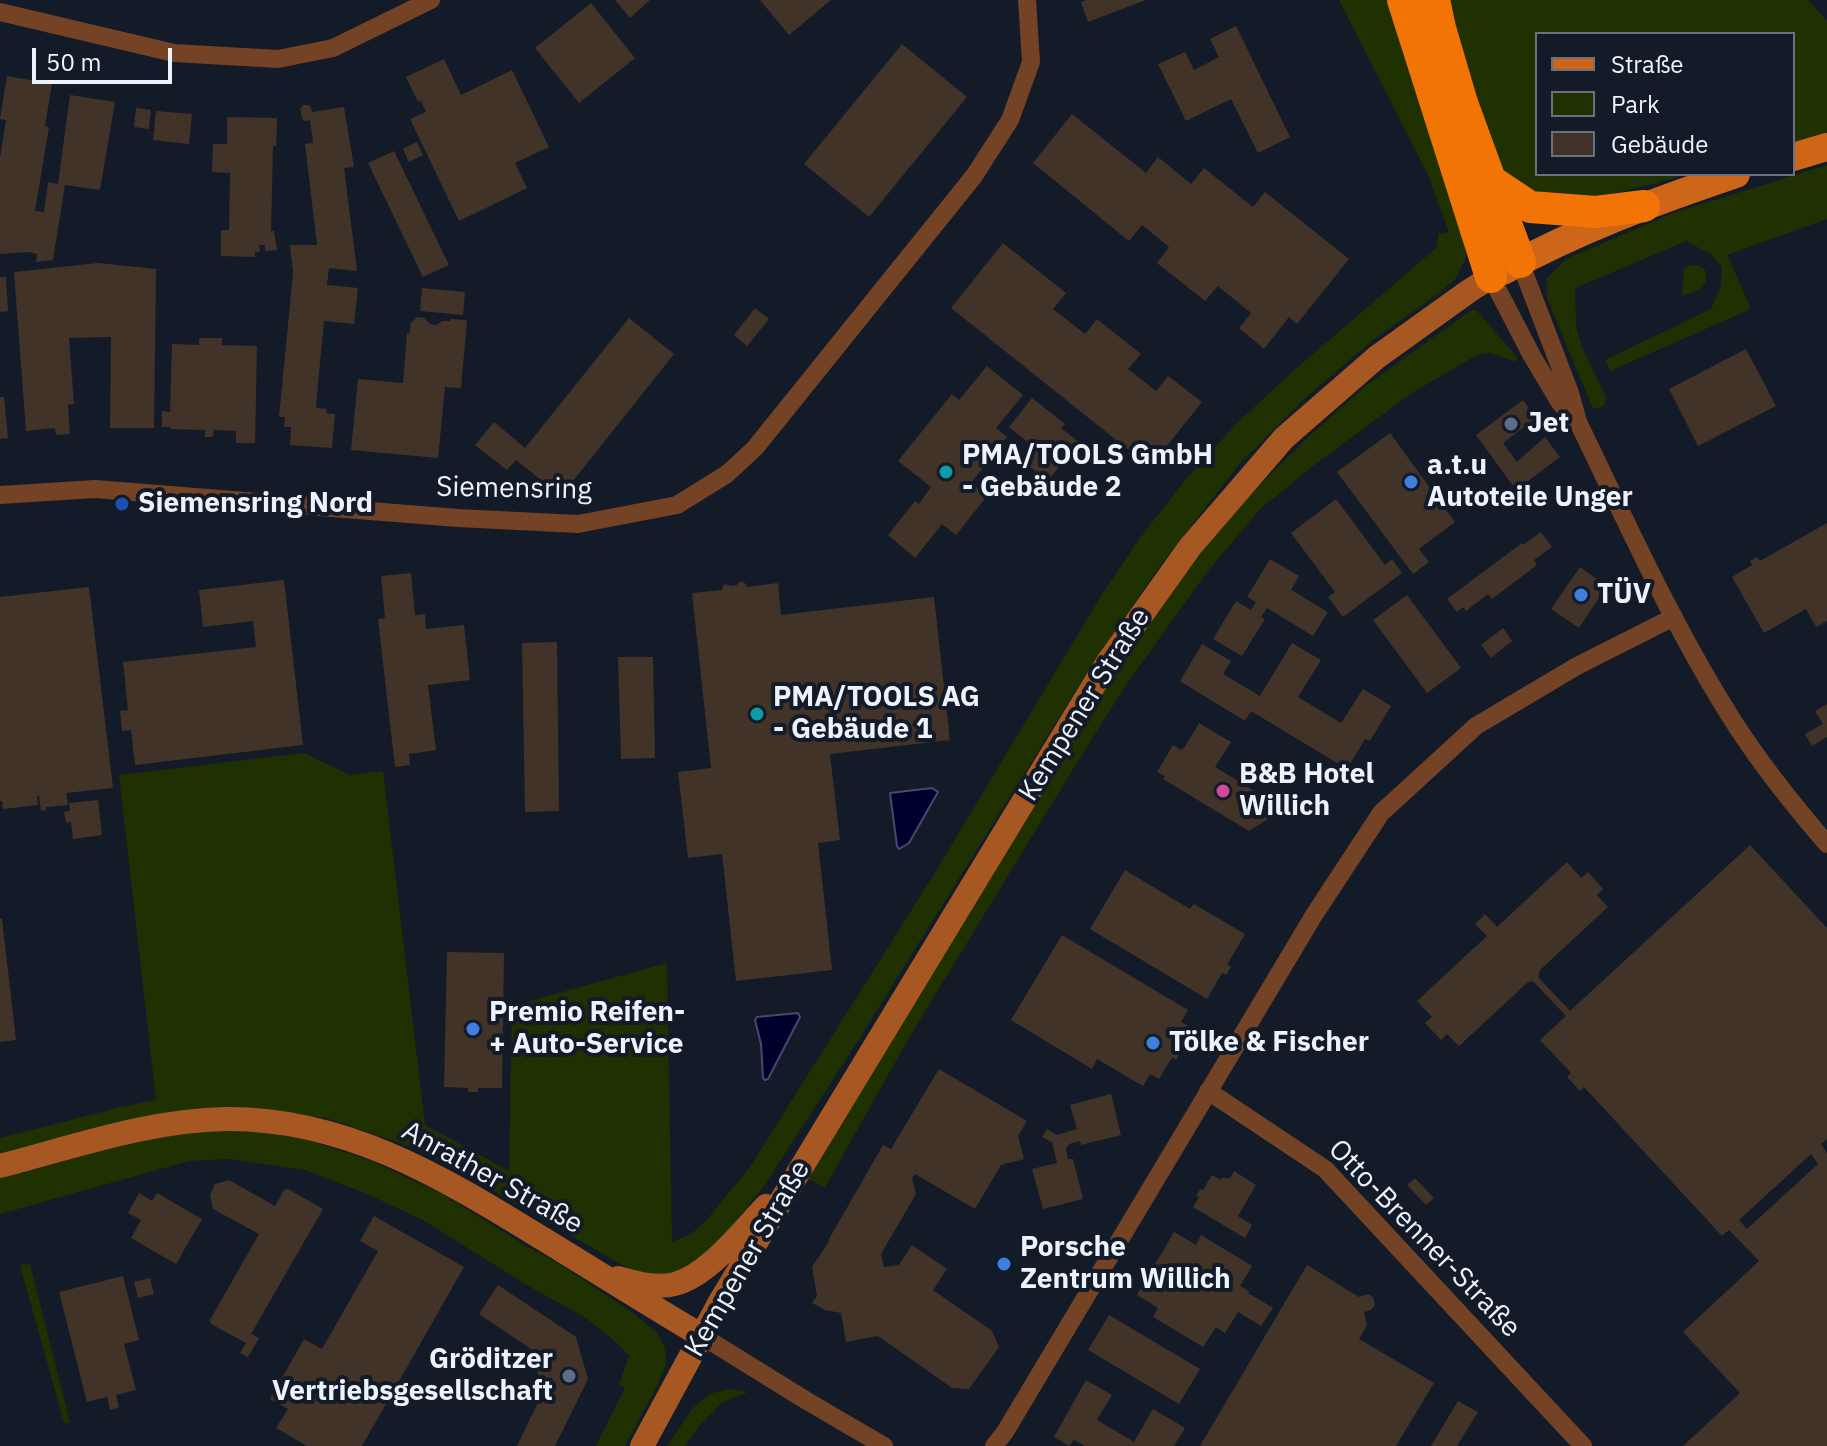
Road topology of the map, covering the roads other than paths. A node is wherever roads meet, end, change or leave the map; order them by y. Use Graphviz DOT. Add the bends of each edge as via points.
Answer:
graph roads {
  1 [pos="431,0"];
  2 [pos="1027,0"];
  3 [pos="1403,0"];
  4 [pos="1434,0"];
  5 [pos="0,12"];
  6 [pos="1827,147"];
  7 [pos="1795,156"];
  8 [pos="1730,176"];
  9 [pos="1488,179"];
  10 [pos="1644,206"];
  11 [pos="1520,262"];
  12 [pos="1491,277"];
  13 [pos="1578,422"];
  14 [pos="0,495"];
  15 [pos="1674,617"];
  16 [pos="1827,844"];
  17 [pos="1208,1091"];
  18 [pos="0,1166"];
  19 [pos="796,1176"];
  20 [pos="597,1272"];
  21 [pos="702,1336"];
  22 [pos="642,1446"];
  23 [pos="884,1446"];
  24 [pos="994,1446"];
  25 [pos="1583,1446"];
  1 -- 5 [label="street" via="333,48 278,59 174,53"];
  2 -- 14 [label="street, Siemensring" via="1031,62 1010,120 974,176 755,448 727,474 677,505 578,524 95,489"];
  3 -- 12 [label="highway"];
  4 -- 9 [label="highway"];
  6 -- 7 [label="main road"];
  8 -- 10 [label="main road, Kempener Straße"];
  9 -- 10 [label="highway" via="1530,207 1596,212"];
  9 -- 11 [label="highway"];
  10 -- 11 [label="main road, Kempener Straße"];
  11 -- 12 [label="main road, Kempener Straße"];
  11 -- 13 [label="street"];
  12 -- 13 [label="street" via="1560,403"];
  12 -- 19 [label="main road, Kempener Straße" via="1377,357 1284,438 1190,547 1108,662"];
  13 -- 15 [label="street"];
  15 -- 16 [label="street" via="1741,734"];
  15 -- 17 [label="street" via="1476,726 1390,803 1314,915"];
  17 -- 24 [label="street"];
  17 -- 25 [label="street, Otto-Brenner-Straße" via="1325,1169"];
  18 -- 20 [label="main road, Anrather Straße" via="190,1122 227,1119 295,1125 418,1166"];
  19 -- 20 [label="main road" via="693,1277 654,1286"];
  19 -- 21 [label="main road, Kempener Straße"];
  20 -- 21 [label="main road, Anrather Straße"];
  21 -- 22 [label="main road, Kempener Straße"];
  21 -- 23 [label="street"];
}
